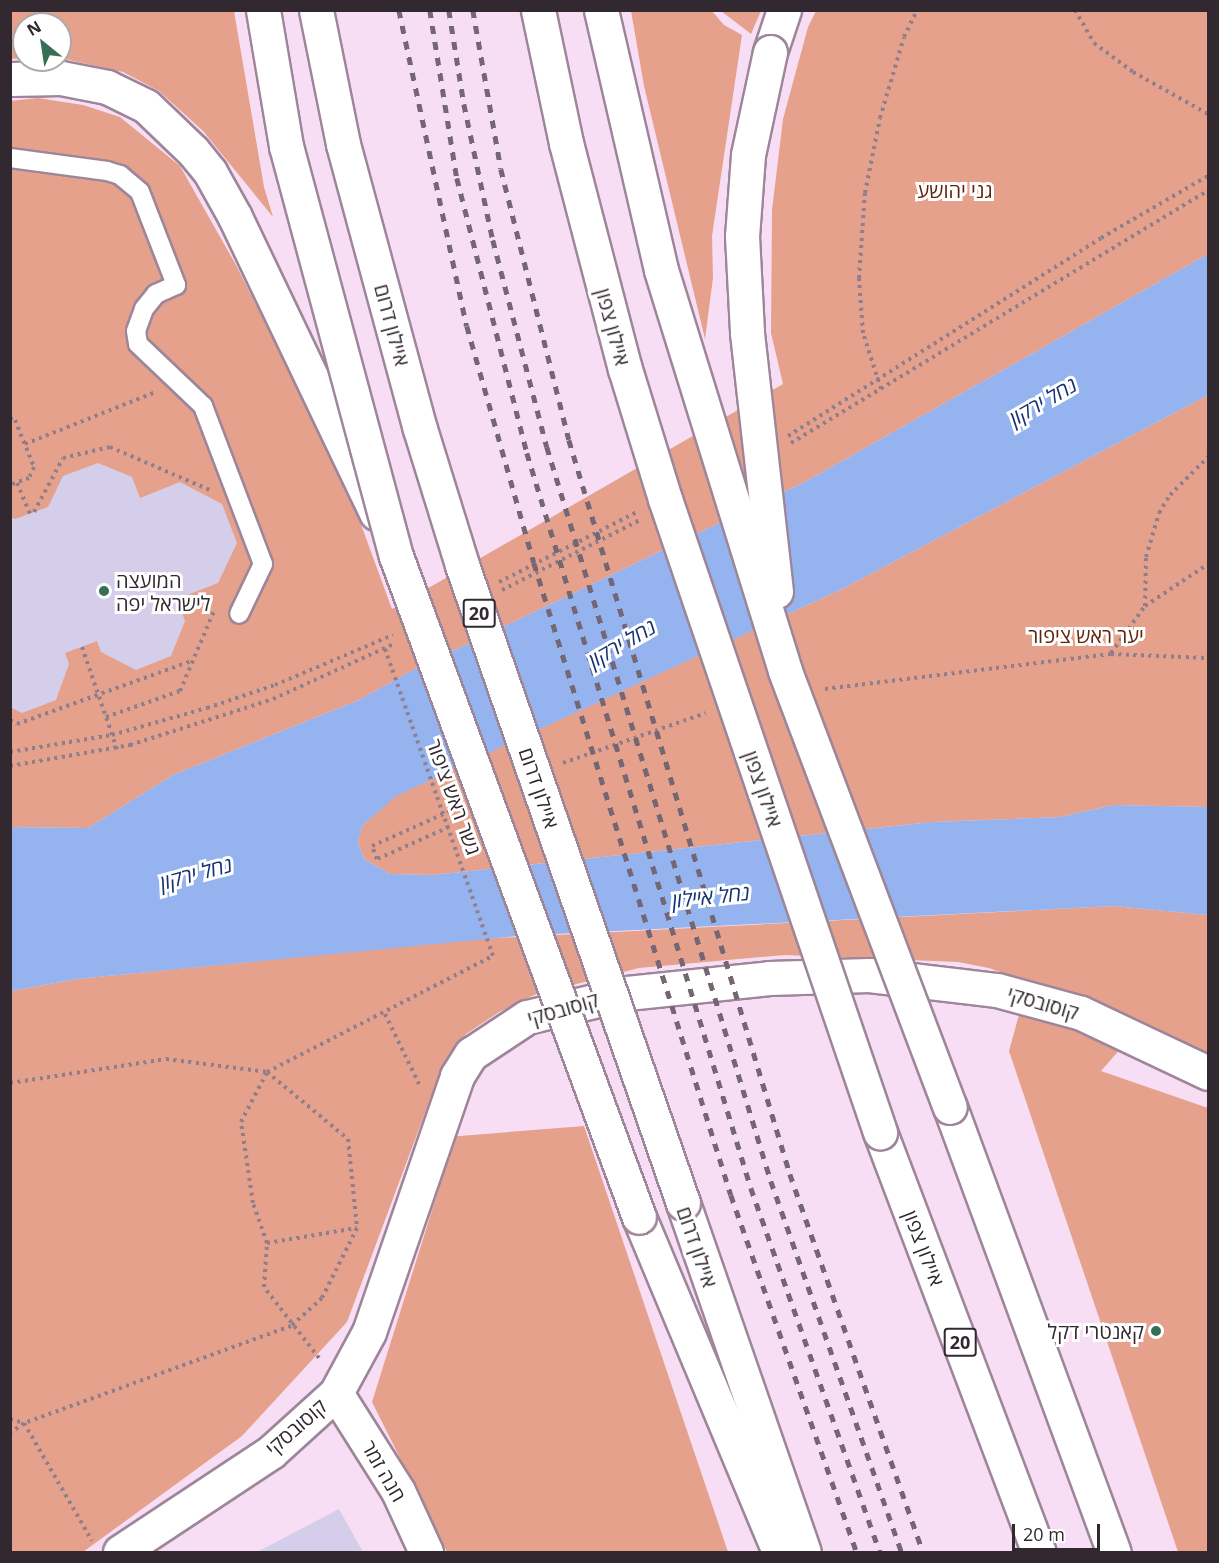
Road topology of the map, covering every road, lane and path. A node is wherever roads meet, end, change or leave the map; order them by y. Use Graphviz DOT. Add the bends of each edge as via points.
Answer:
graph roads {
  1 [pos="263,10"];
  2 [pos="316,10"];
  3 [pos="538,10"];
  4 [pos="601,10"];
  5 [pos="784,10"];
  6 [pos="916,10"];
  7 [pos="1075,10"];
  8 [pos="25,78"];
  9 [pos="1209,114"];
  10 [pos="10,158"];
  11 [pos="1209,176"];
  12 [pos="1209,190"];
  13 [pos="878,380"];
  14 [pos="179,383"];
  15 [pos="881,389"];
  16 [pos="10,418"];
  17 [pos="780,440"];
  18 [pos="25,444"];
  19 [pos="784,447"];
  20 [pos="1209,457"];
  21 [pos="17,483"];
  22 [pos="10,485"];
  23 [pos="214,492"];
  24 [pos="644,508"];
  25 [pos="647,516"];
  26 [pos="396,556"];
  27 [pos="1209,564"];
  28 [pos="497,582"];
  29 [pos="500,591"];
  30 [pos="1145,606"];
  31 [pos="215,607"];
  32 [pos="239,614"];
  33 [pos="403,630"];
  34 [pos="406,638"];
  35 [pos="382,640"];
  36 [pos="82,647"];
  37 [pos="385,649"];
  38 [pos="1209,658"];
  39 [pos="192,661"];
  40 [pos="785,671"];
  41 [pos="99,695"];
  42 [pos="106,717"];
  43 [pos="10,720"];
  44 [pos="112,735"];
  45 [pos="117,749"];
  46 [pos="10,752"];
  47 [pos="10,766"];
  48 [pos="466,804"];
  49 [pos="449,827"];
  50 [pos="386,1014"];
  51 [pos="267,1072"];
  52 [pos="1209,1073"];
  53 [pos="10,1083"];
  54 [pos="439,1123"];
  55 [pos="357,1228"];
  56 [pos="267,1243"];
  57 [pos="291,1326"];
  58 [pos="339,1388"];
  59 [pos="10,1419"];
  60 [pos="24,1423"];
  61 [pos="10,1433"];
  62 [pos="157,1542"];
  63 [pos="107,1547"];
  64 [pos="426,1552"];
  65 [pos="779,1552"];
  66 [pos="804,1552"];
  67 [pos="1039,1552"];
  68 [pos="1114,1552"];
  1 -- 26 [label="main road, bridge" via="286,146"];
  2 -- 66 [label="main road, איילון דרום / 20, bridge" via="357,200 438,486"];
  3 -- 67 [label="main road, איילון צפון / 20, bridge" via="566,143 625,369 669,510 880,1132"];
  4 -- 40 [label="main road, bridge" via="661,270"];
  5 -- 40 [label="main road, bridge" via="770,52 743,193 743,283"];
  6 -- 13 [label="path" via="880,118 865,193 859,278 863,333"];
  7 -- 9 [label="path" via="1094,43 1132,72"];
  8 -- 26 [label="main road, bridge" via="92,82 146,106 179,135 210,172"];
  10 -- 14 [label="lane" via="107,171 120,175 140,192 177,285 156,294 144,309 136,331 138,344"];
  11 -- 13 [label="path" via="1101,238"];
  12 -- 15 [label="path"];
  13 -- 15 [label="path"];
  13 -- 17 [label="path"];
  14 -- 18 [label="path"];
  14 -- 32 [label="lane" via="203,406 263,564"];
  15 -- 19 [label="path"];
  16 -- 18 [label="path" via="15,420"];
  18 -- 21 [label="path" via="34,467 29,478"];
  20 -- 30 [label="path" via="1170,495 1159,513 1146,557"];
  21 -- 22 [label="path"];
  21 -- 23 [label="path" via="32,513 63,458 110,447"];
  24 -- 28 [label="path"];
  25 -- 29 [label="path"];
  26 -- 65 [label="main road, bridge" via="639,1216"];
  27 -- 30 [label="path"];
  30 -- 38 [label="path" via="1111,654"];
  31 -- 39 [label="path"];
  33 -- 35 [label="path"];
  34 -- 37 [label="path"];
  35 -- 37 [label="path, גשר ראש ציפור"];
  35 -- 44 [label="path" via="275,685"];
  36 -- 41 [label="path"];
  37 -- 45 [label="path" via="273,699"];
  37 -- 49 [label="path, גשר ראש ציפור, bridge"];
  39 -- 41 [label="path"];
  39 -- 42 [label="path" via="180,691"];
  40 -- 68 [label="main road, bridge"];
  41 -- 42 [label="path"];
  41 -- 43 [label="path" via="17,724"];
  42 -- 44 [label="path"];
  44 -- 45 [label="path"];
  44 -- 46 [label="path"];
  45 -- 47 [label="path"];
  48 -- 49 [label="path" via="372,846 377,859"];
  49 -- 50 [label="path, גשר ראש ציפור, bridge" via="493,956"];
  50 -- 51 [label="path"];
  50 -- 54 [label="path"];
  51 -- 53 [label="path" via="166,1059"];
  51 -- 55 [label="path" via="348,1139"];
  51 -- 56 [label="path" via="241,1122 253,1203"];
  52 -- 54 [label="main road, קוסובסקי" via="1081,1013 997,990 869,975 769,978 627,993 527,1017 471,1054"];
  54 -- 58 [label="main road, קוסובסקי" via="369,1332"];
  55 -- 56 [label="path"];
  55 -- 57 [label="path" via="322,1298"];
  56 -- 57 [label="path" via="264,1287"];
  57 -- 58 [label="path"];
  57 -- 60 [label="path"];
  58 -- 62 [label="main road, קוסובסקי" via="271,1452"];
  58 -- 64 [label="main road, חנה זמר" via="398,1491"];
  59 -- 60 [label="path"];
  60 -- 61 [label="path"];
  60 -- 63 [label="path"];
  62 -- 63 [label="main road, קוסובסקי"];
}
